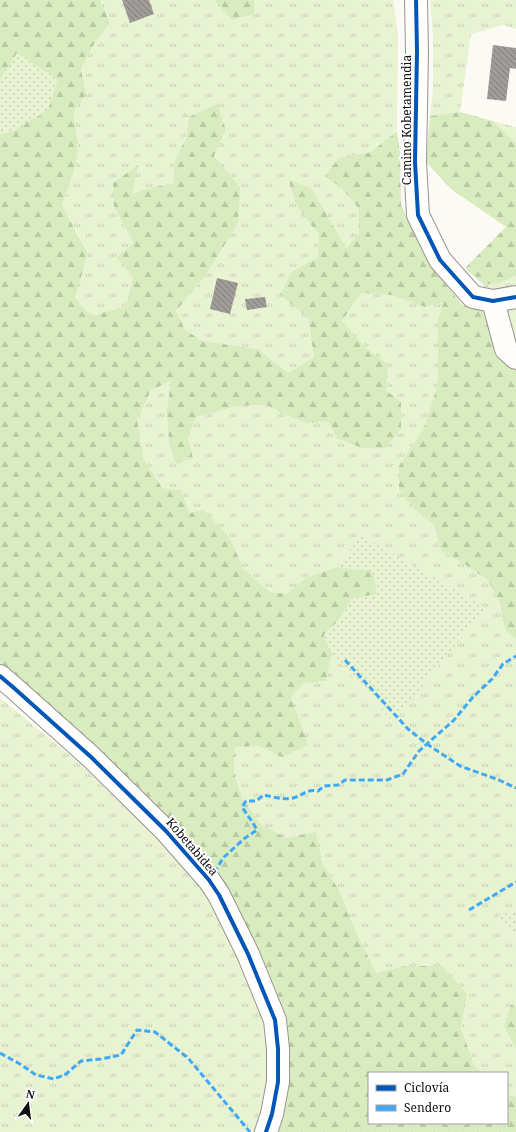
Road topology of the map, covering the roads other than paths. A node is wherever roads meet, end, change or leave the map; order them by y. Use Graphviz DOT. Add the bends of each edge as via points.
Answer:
graph roads {
  1 [pos="416,0"];
  2 [pos="507,303"];
  3 [pos="516,358"];
  4 [pos="0,676"];
  5 [pos="266,1132"];
  1 -- 2 [label="street, Camino Kobetamendia" via="415,162 418,215 440,260 472,297"];
  2 -- 3 [label="street" via="506,350"];
  4 -- 5 [label="street, Kobetabidea" via="91,757 166,831 209,880 219,896 248,954 274,1020 278,1049 278,1082"];
}
